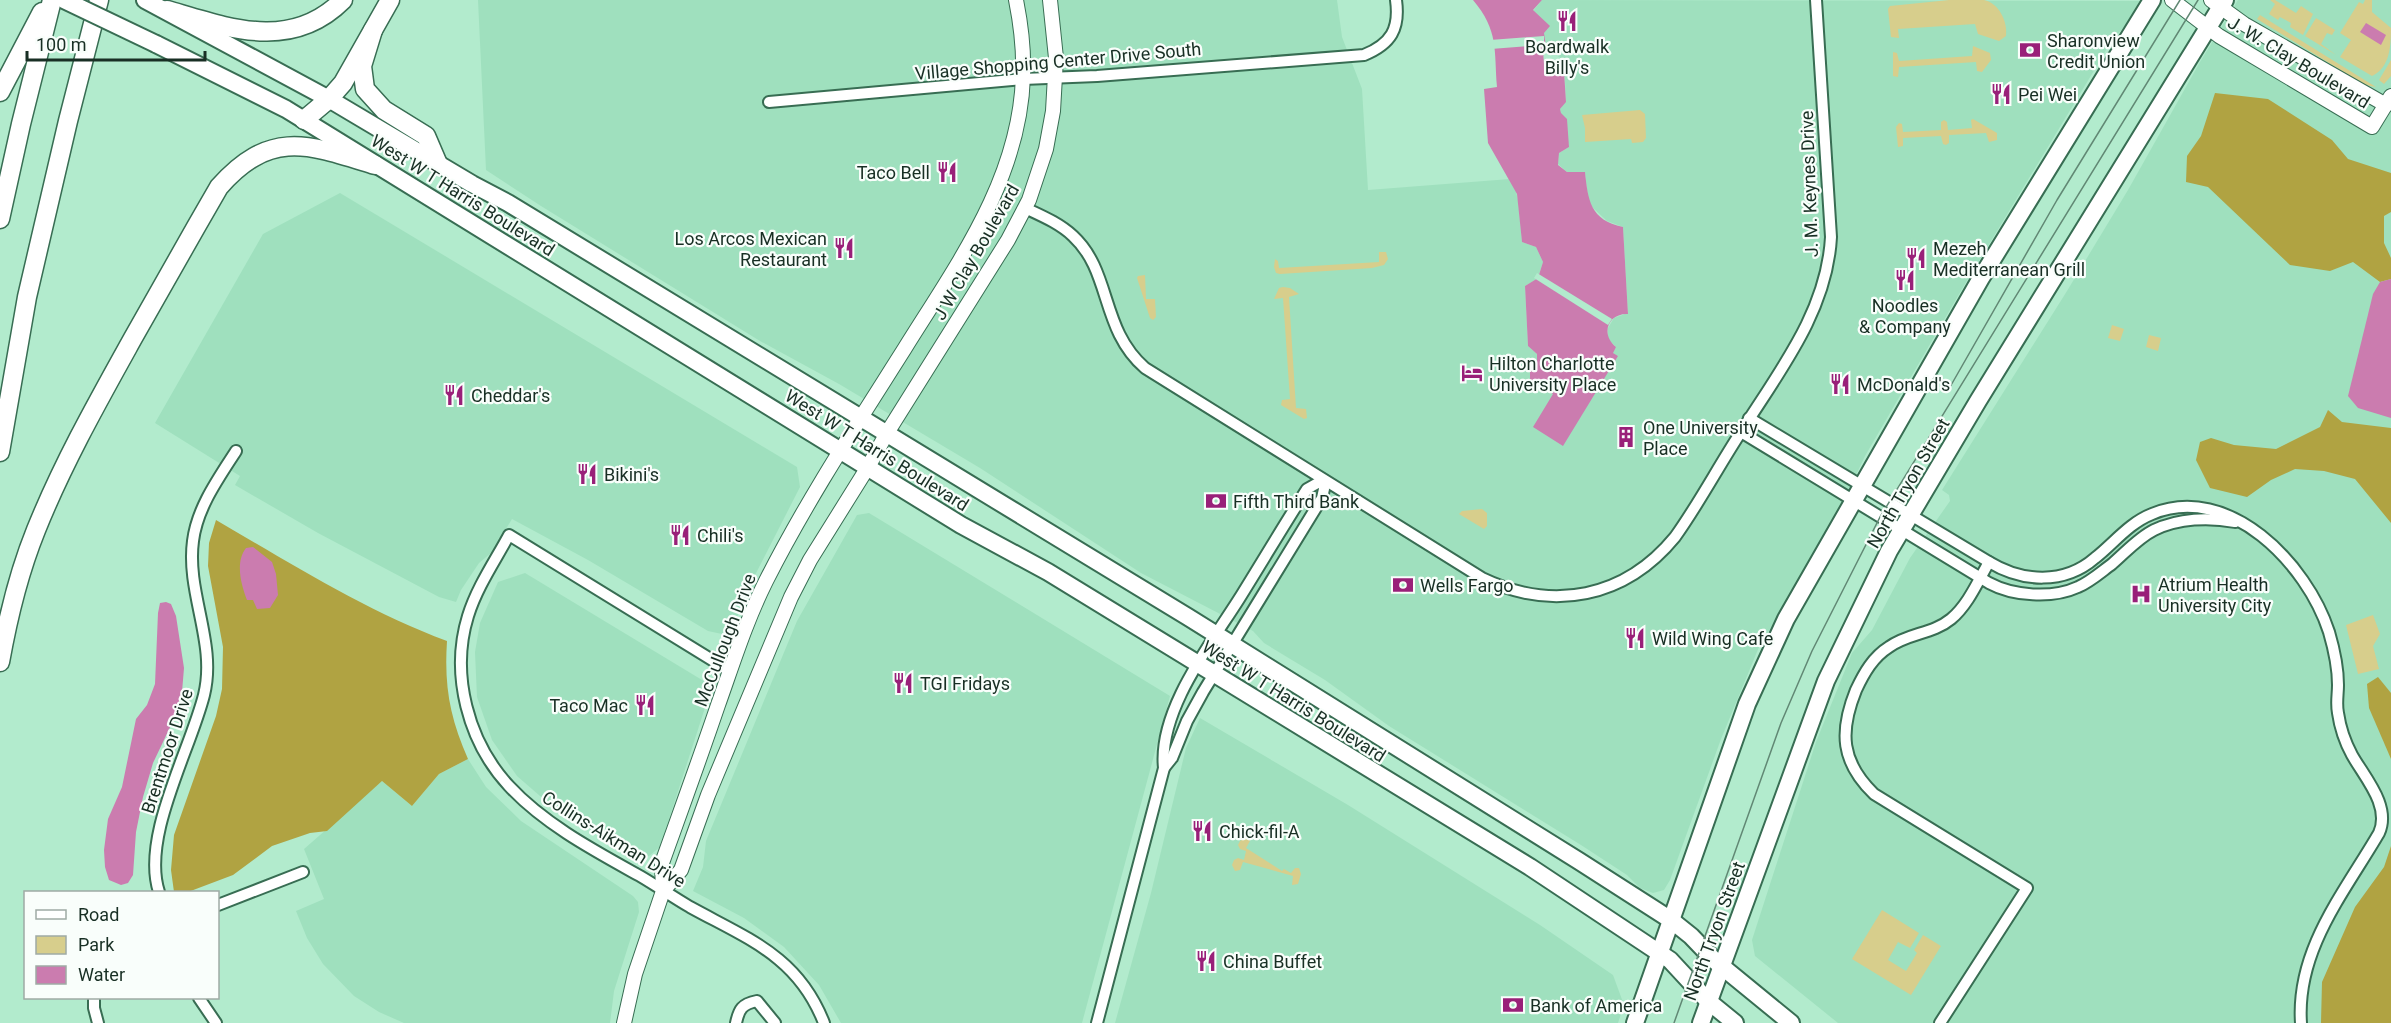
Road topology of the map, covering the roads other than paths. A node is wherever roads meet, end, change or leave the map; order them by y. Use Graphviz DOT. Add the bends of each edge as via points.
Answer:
graph roads {
  1 [pos="50,0"];
  2 [pos="64,0"];
  3 [pos="99,0"];
  4 [pos="145,0"];
  5 [pos="343,0"];
  6 [pos="390,0"];
  7 [pos="1016,0"];
  8 [pos="1050,0"];
  9 [pos="1396,0"];
  10 [pos="1816,0"];
  11 [pos="2152,0"];
  12 [pos="2172,0"];
  13 [pos="2218,2"];
  14 [pos="168,10"];
  15 [pos="2208,28"];
  16 [pos="374,30"];
  17 [pos="1055,77"];
  18 [pos="1023,79"];
  19 [pos="0,92"];
  20 [pos="329,99"];
  21 [pos="2388,100"];
  22 [pos="769,102"];
  23 [pos="304,120"];
  24 [pos="438,164"];
  25 [pos="375,165"];
  26 [pos="1025,208"];
  27 [pos="0,219"];
  28 [pos="861,418"];
  29 [pos="1749,418"];
  30 [pos="1741,432"];
  31 [pos="887,433"];
  32 [pos="841,450"];
  33 [pos="236,451"];
  34 [pos="0,452"];
  35 [pos="868,467"];
  36 [pos="1323,480"];
  37 [pos="1858,493"];
  38 [pos="1910,515"];
  39 [pos="2241,524"];
  40 [pos="1901,530"];
  41 [pos="1989,562"];
  42 [pos="1980,578"];
  43 [pos="1216,635"];
  44 [pos="1232,645"];
  45 [pos="0,662"];
  46 [pos="1198,664"];
  47 [pos="730,671"];
  48 [pos="1214,674"];
  49 [pos="1164,768"];
  50 [pos="303,872"];
  51 [pos="159,891"];
  52 [pos="663,891"];
  53 [pos="219,905"];
  54 [pos="1671,920"];
  55 [pos="1659,953"];
  56 [pos="1722,966"];
  57 [pos="94,999"];
  58 [pos="200,999"];
  59 [pos="1708,1002"];
  60 [pos="98,1023"];
  61 [pos="216,1023"];
  62 [pos="624,1023"];
  63 [pos="736,1023"];
  64 [pos="775,1023"];
  65 [pos="824,1023"];
  66 [pos="1097,1023"];
  67 [pos="1635,1023"];
  68 [pos="1701,1023"];
  69 [pos="1735,1023"];
  70 [pos="1791,1023"];
  71 [pos="1940,1023"];
  72 [pos="2301,1023"];
  1 -- 19 [label="highway"];
  1 -- 27 [label="highway"];
  2 -- 23 [label="main road, West W T Harris Boulevard, bridge"];
  3 -- 34 [label="highway" via="27,297"];
  4 -- 14 [label="main road, West W T Harris Boulevard"];
  5 -- 14 [label="highway" via="314,21 278,32 240,30"];
  6 -- 16 [label="highway"];
  7 -- 18 [label="street, J W Clay Boulevard"];
  8 -- 17 [label="street, J W Clay Boulevard"];
  9 -- 17 [label="street, Village Shopping Center Drive South" via="1395,26 1389,39 1378,49 1349,57"];
  10 -- 29 [label="street, J. M. Keynes Drive" via="1830,212 1828,264 1809,321"];
  11 -- 37 [label="main road, North Tryon Street" via="1981,278"];
  12 -- 15 [label="street"];
  13 -- 15 [label="main road, North Tryon Street"];
  13 -- 21 [label="street, J. W. Clay Boulevard" via="2252,29"];
  14 -- 20 [label="main road, West W T Harris Boulevard"];
  15 -- 21 [label="street, J. W. Clay Boulevard" via="2372,127"];
  15 -- 38 [label="main road, North Tryon Street"];
  16 -- 20 [label="highway"];
  16 -- 24 [label="highway" via="362,66 365,89 384,110 426,136"];
  17 -- 18 [label="street, Village Shopping Center Drive South"];
  17 -- 26 [label="street, J W Clay Boulevard" via="1046,149"];
  18 -- 22 [label="street, Village Shopping Center Drive South"];
  18 -- 28 [label="street, J W Clay Boulevard" via="1009,157 982,224"];
  20 -- 23 [label="highway"];
  20 -- 24 [label="main road, West W T Harris Boulevard"];
  23 -- 25 [label="main road, West W T Harris Boulevard"];
  24 -- 28 [label="main road, West W T Harris Boulevard"];
  25 -- 32 [label="main road, West W T Harris Boulevard"];
  25 -- 45 [label="highway" via="324,149 290,146 260,153 246,161 219,187 75,443 24,566"];
  26 -- 31 [label="street, J W Clay Boulevard"];
  26 -- 36 [label="street, J. M. Keynes Drive" via="1061,226 1083,247 1093,263 1118,334 1141,364"];
  28 -- 31 [label="main road, West W T Harris Boulevard"];
  28 -- 32 [label="street, McCullough Drive"];
  29 -- 30 [label="street, J. M. Keynes Drive"];
  29 -- 37 [label="street"];
  30 -- 36 [label="street, J. M. Keynes Drive" via="1681,530 1649,565 1602,589 1572,596 1529,595 1490,582"];
  30 -- 37 [label="street"];
  31 -- 35 [label="street, J W Clay Boulevard"];
  31 -- 43 [label="main road, West W T Harris Boulevard"];
  32 -- 35 [label="main road, West W T Harris Boulevard"];
  32 -- 47 [label="street, McCullough Drive" via="770,574"];
  33 -- 51 [label="street, Brentmoor Drive" via="208,496 193,541 193,569 208,663 204,694 154,854"];
  35 -- 46 [label="main road, West W T Harris Boulevard"];
  35 -- 52 [label="street, McCullough Drive" via="791,597 712,785 681,870"];
  36 -- 43 [label="street" via="1307,489"];
  36 -- 44 [label="street" via="1322,498"];
  37 -- 38 [label="street"];
  37 -- 40 [label="street"];
  37 -- 54 [label="main road, North Tryon Street" via="1795,603 1747,704"];
  38 -- 40 [label="main road, North Tryon Street"];
  38 -- 41 [label="street"];
  39 -- 41 [label="street" via="2210,508 2173,508 2144,517 2085,566 2060,576 2029,578"];
  39 -- 42 [label="street" via="2194,519 2162,526 2078,588 2058,593 2035,594 1996,587"];
  39 -- 72 [label="street" via="2283,555 2315,598 2336,661 2340,725 2382,812 2379,833 2313,947 2303,981"];
  40 -- 42 [label="street"];
  40 -- 56 [label="main road, North Tryon Street" via="1826,681"];
  41 -- 42 [label="street"];
  42 -- 71 [label="street" via="1952,619 1898,640 1875,659 1858,686 1845,727 1850,761 1874,794 2027,888"];
  43 -- 44 [label="main road, West W T Harris Boulevard"];
  43 -- 46 [label="street"];
  44 -- 48 [label="street"];
  44 -- 54 [label="main road, West W T Harris Boulevard"];
  46 -- 48 [label="main road, West W T Harris Boulevard"];
  46 -- 49 [label="street" via="1174,710"];
  47 -- 52 [label="street, McCullough Drive" via="662,862"];
  47 -- 52 [label="street, Collins-Aikman Drive" via="509,535 474,598 465,628 461,678 474,729 499,775 529,805"];
  48 -- 49 [label="street"];
  48 -- 55 [label="main road, West W T Harris Boulevard" via="1530,867"];
  49 -- 66 [label="street"];
  50 -- 53 [label="street"];
  52 -- 62 [label="street, McCullough Drive" via="634,974"];
  52 -- 65 [label="street, Collins-Aikman Drive" via="748,936 773,954 796,977"];
  54 -- 55 [label="main road, North Tryon Street"];
  54 -- 56 [label="main road, West W T Harris Boulevard"];
  55 -- 59 [label="main road, West W T Harris Boulevard" via="1678,967"];
  55 -- 67 [label="main road, North Tryon Street"];
  56 -- 59 [label="main road, North Tryon Street"];
  56 -- 70 [label="main road, West W T Harris Boulevard"];
  57 -- 60 [label="street"];
  58 -- 61 [label="street"];
  59 -- 68 [label="main road, North Tryon Street"];
  59 -- 69 [label="main road, West W T Harris Boulevard"];
  63 -- 64 [label="street" via="738,1010 757,1001"];
}
